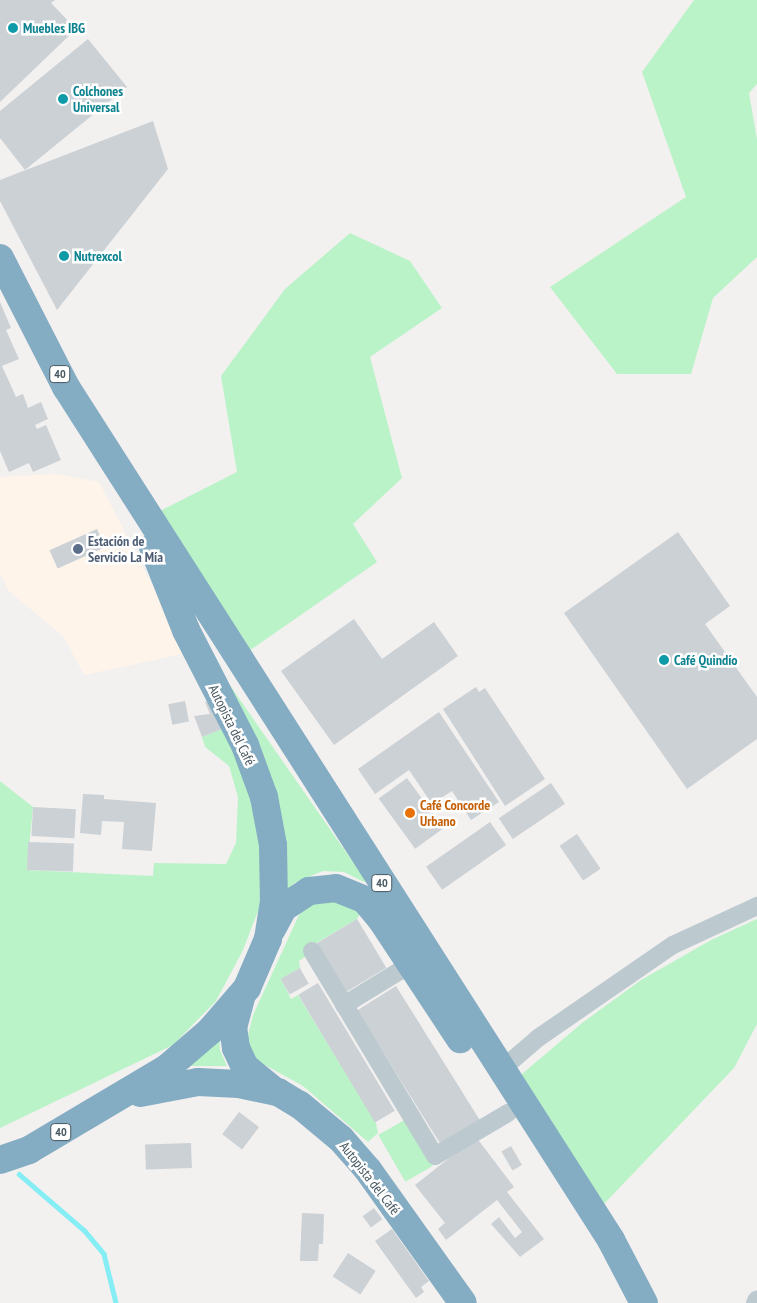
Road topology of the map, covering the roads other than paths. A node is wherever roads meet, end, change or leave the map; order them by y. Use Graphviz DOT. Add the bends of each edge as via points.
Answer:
graph roads {
  1 [pos="0,258"];
  2 [pos="128,485"];
  3 [pos="757,906"];
  4 [pos="268,939"];
  5 [pos="312,951"];
  6 [pos="411,964"];
  7 [pos="247,988"];
  8 [pos="344,1005"];
  9 [pos="502,1069"];
  10 [pos="278,1092"];
  11 [pos="119,1098"];
  12 [pos="508,1113"];
  13 [pos="0,1160"];
  14 [pos="638,1293"];
  15 [pos="757,1299"];
  16 [pos="463,1303"];
  17 [pos="754,1303"];
  1 -- 2 [label="highway, Autopista del Café / 40" via="66,387"];
  2 -- 4 [label="highway, Autopista del Café / 40" via="186,630 245,745 264,797 273,845 274,903"];
  2 -- 9 [label="highway, Autopista del Café / 40"];
  3 -- 9 [label="street" via="673,945 538,1038"];
  4 -- 6 [label="highway" via="279,915 298,896 323,888 336,888 365,900"];
  4 -- 7 [label="highway, Autopista del Café / 40"];
  5 -- 8 [label="street"];
  6 -- 8 [label="street"];
  6 -- 12 [label="highway"];
  7 -- 10 [label="highway" via="237,1006 233,1027 236,1048 245,1067 260,1082"];
  7 -- 11 [label="highway, Autopista del Café / 40" via="203,1037 167,1068"];
  8 -- 12 [label="street" via="435,1156"];
  9 -- 14 [label="highway, Autopista del Café / 40" via="610,1240"];
  10 -- 11 [label="highway, Autopista del Café / 40" via="239,1084 198,1082 158,1087"];
  10 -- 16 [label="highway, Autopista del Café / 40" via="341,1139 368,1170"];
  11 -- 13 [label="highway, 40" via="29,1150"];
  12 -- 14 [label="highway" via="596,1248"];
  15 -- 17 [label="street"];
}
